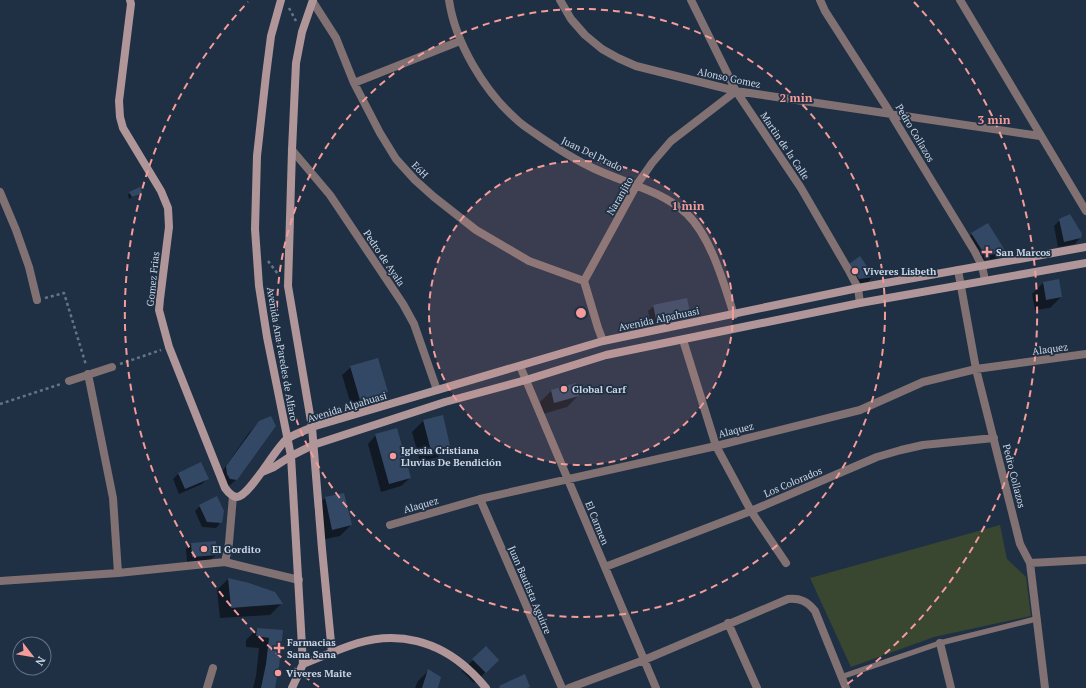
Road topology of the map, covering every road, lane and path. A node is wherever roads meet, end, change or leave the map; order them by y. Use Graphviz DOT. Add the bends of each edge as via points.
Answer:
graph roads {
  1 [pos="282,0"];
  2 [pos="449,0"];
  3 [pos="560,0"];
  4 [pos="692,0"];
  5 [pos="820,0"];
  6 [pos="960,0"];
  7 [pos="132,1"];
  8 [pos="313,1"];
  9 [pos="288,6"];
  10 [pos="302,32"];
  11 [pos="460,41"];
  12 [pos="354,82"];
  13 [pos="736,91"];
  14 [pos="891,114"];
  15 [pos="1040,136"];
  16 [pos="292,150"];
  17 [pos="636,186"];
  18 [pos="0,192"];
  19 [pos="0,202"];
  20 [pos="1086,211"];
  21 [pos="256,246"];
  22 [pos="1086,247"];
  23 [pos="1086,263"];
  24 [pos="982,266"];
  25 [pos="958,270"];
  26 [pos="985,280"];
  27 [pos="584,281"];
  28 [pos="960,285"];
  29 [pos="288,286"];
  30 [pos="858,288"];
  31 [pos="35,300"];
  32 [pos="860,303"];
  33 [pos="734,314"];
  34 [pos="683,340"];
  35 [pos="603,341"];
  36 [pos="169,347"];
  37 [pos="1086,354"];
  38 [pos="520,366"];
  39 [pos="112,367"];
  40 [pos="976,369"];
  41 [pos="88,374"];
  42 [pos="526,380"];
  43 [pos="69,381"];
  44 [pos="437,390"];
  45 [pos="0,404"];
  46 [pos="312,427"];
  47 [pos="994,438"];
  48 [pos="287,439"];
  49 [pos="313,445"];
  50 [pos="716,446"];
  51 [pos="291,456"];
  52 [pos="262,473"];
  53 [pos="568,480"];
  54 [pos="233,496"];
  55 [pos="480,499"];
  56 [pos="751,511"];
  57 [pos="390,525"];
  58 [pos="1086,560"];
  59 [pos="225,562"];
  60 [pos="786,563"];
  61 [pos="1030,563"];
  62 [pos="605,568"];
  63 [pos="118,573"];
  64 [pos="299,580"];
  65 [pos="0,581"];
  66 [pos="1036,619"];
  67 [pos="728,623"];
  68 [pos="940,643"];
  69 [pos="332,653"];
  70 [pos="644,660"];
  71 [pos="303,664"];
  72 [pos="212,668"];
  73 [pos="841,677"];
  74 [pos="207,688"];
  75 [pos="292,688"];
  76 [pos="486,688"];
  77 [pos="562,688"];
  78 [pos="569,688"];
  79 [pos="656,688"];
  80 [pos="757,688"];
  81 [pos="846,688"];
  82 [pos="951,688"];
  83 [pos="1045,688"];
  1 -- 21 [label="main road, Avenida Ana Paredes de Alfaro" via="271,36 261,121"];
  2 -- 11 [label="street, Juan Del Prado"];
  3 -- 13 [label="street, Alonso Gomez" via="585,36 618,58 636,66"];
  4 -- 13 [label="street, Martin de la Calle"];
  5 -- 14 [label="street, Pedro Collazos"];
  6 -- 15 [label="street"];
  7 -- 36 [label="main road, Gomez Frias" via="119,101 120,117 123,128 162,191 168,208 169,227 159,310"];
  8 -- 10 [label="main road, Avenida Ana Paredes de Alfaro"];
  8 -- 12 [label="street, E6H" via="336,38"];
  9 -- 10 [label="path"];
  10 -- 16 [label="main road, Avenida Ana Paredes de Alfaro" via="296,64"];
  11 -- 12 [label="street"];
  11 -- 17 [label="street, Juan Del Prado" via="484,82 516,120 556,148 595,169"];
  12 -- 27 [label="street, E6H" via="396,159 434,197 476,230 529,261"];
  13 -- 14 [label="street, Alonso Gomez"];
  13 -- 17 [label="street, Naranjito" via="671,141"];
  13 -- 30 [label="street, Martin de la Calle" via="801,188"];
  14 -- 15 [label="street, Alonso Gomez"];
  14 -- 24 [label="street, Pedro Collazos"];
  15 -- 20 [label="street"];
  16 -- 29 [label="main road, Avenida Ana Paredes de Alfaro"];
  16 -- 44 [label="street, Pedro de Ayala" via="330,195 403,304 414,324"];
  17 -- 27 [label="street, Naranjito"];
  17 -- 33 [label="street, Juan Del Prado" via="662,196 687,215 699,229 722,277"];
  18 -- 31 [label="street" via="29,267"];
  19 -- 31 [label="street" via="26,268"];
  21 -- 29 [label="path"];
  21 -- 48 [label="main road, Avenida Ana Paredes de Alfaro" via="266,330"];
  22 -- 24 [label="main road, Avenida Alpahuasi"];
  23 -- 26 [label="main road, Avenida Alpahuasi"];
  24 -- 25 [label="main road, Avenida Alpahuasi"];
  24 -- 26 [label="street, Pedro Collazos"];
  25 -- 28 [label="street, Pedro Collazos"];
  25 -- 30 [label="main road, Avenida Alpahuasi"];
  26 -- 28 [label="main road, Avenida Alpahuasi"];
  27 -- 35 [label="street"];
  28 -- 32 [label="main road, Avenida Alpahuasi"];
  28 -- 40 [label="street, Pedro Collazos"];
  29 -- 46 [label="main road, Avenida Ana Paredes de Alfaro"];
  30 -- 32 [label="street, Martin de la Calle"];
  30 -- 33 [label="main road, Avenida Alpahuasi"];
  31 -- 41 [label="path" via="64,293"];
  32 -- 34 [label="main road, Avenida Alpahuasi"];
  33 -- 35 [label="main road, Avenida Alpahuasi"];
  34 -- 42 [label="main road, Avenida Alpahuasi" via="606,355"];
  34 -- 50 [label="street"];
  35 -- 38 [label="main road, Avenida Alpahuasi"];
  36 -- 39 [label="path"];
  36 -- 54 [label="main road, Gomez Frias" via="225,488"];
  37 -- 40 [label="street, Alaquez"];
  38 -- 42 [label="street, El Carmen"];
  38 -- 44 [label="main road, Avenida Alpahuasi"];
  39 -- 41 [label="street"];
  40 -- 47 [label="street, Pedro Collazos"];
  40 -- 50 [label="street, Alaquez" via="923,382 860,410"];
  41 -- 43 [label="street"];
  41 -- 63 [label="street" via="113,498"];
  42 -- 49 [label="main road, Avenida Alpahuasi" via="445,402"];
  42 -- 53 [label="street, El Carmen"];
  43 -- 45 [label="path"];
  44 -- 46 [label="main road, Avenida Alpahuasi"];
  46 -- 48 [label="main road, Avenida Alpahuasi"];
  46 -- 49 [label="main road, Avenida Ana Paredes de Alfaro"];
  47 -- 56 [label="street, Los Colorados" via="922,445 901,450"];
  47 -- 61 [label="street, Pedro Collazos" via="1020,544"];
  48 -- 51 [label="main road, Avenida Ana Paredes de Alfaro"];
  48 -- 52 [label="main road, Avenida Alpahuasi"];
  49 -- 51 [label="main road, Avenida Alpahuasi"];
  49 -- 69 [label="main road, Avenida Ana Paredes de Alfaro"];
  50 -- 53 [label="street, Alaquez"];
  50 -- 56 [label="street"];
  51 -- 52 [label="main road, Avenida Alpahuasi"];
  51 -- 64 [label="main road, Avenida Ana Paredes de Alfaro"];
  52 -- 54 [label="main road, Avenida Alpahuasi" via="242,495"];
  53 -- 55 [label="street, Alaquez"];
  53 -- 62 [label="street, El Carmen"];
  54 -- 59 [label="street"];
  55 -- 57 [label="street, Alaquez"];
  55 -- 77 [label="street, Juan Bautista Aguirre"];
  56 -- 60 [label="street"];
  56 -- 62 [label="street, Los Colorados"];
  58 -- 61 [label="street"];
  59 -- 63 [label="street"];
  59 -- 64 [label="street"];
  61 -- 66 [label="street, Pedro Collazos"];
  62 -- 70 [label="street, El Carmen"];
  63 -- 65 [label="street"];
  64 -- 71 [label="main road, Avenida Ana Paredes de Alfaro"];
  66 -- 68 [label="lane"];
  66 -- 83 [label="street, Pedro Collazos"];
  67 -- 70 [label="street"];
  67 -- 73 [label="street" via="788,599 804,600 815,611"];
  67 -- 80 [label="street"];
  68 -- 73 [label="lane"];
  68 -- 82 [label="street"];
  69 -- 71 [label="main road"];
  69 -- 76 [label="main road" via="358,643 384,638 413,640 450,655"];
  70 -- 78 [label="street"];
  70 -- 79 [label="street, El Carmen"];
  71 -- 75 [label="main road"];
  72 -- 74 [label="street"];
  73 -- 81 [label="street"];
}
